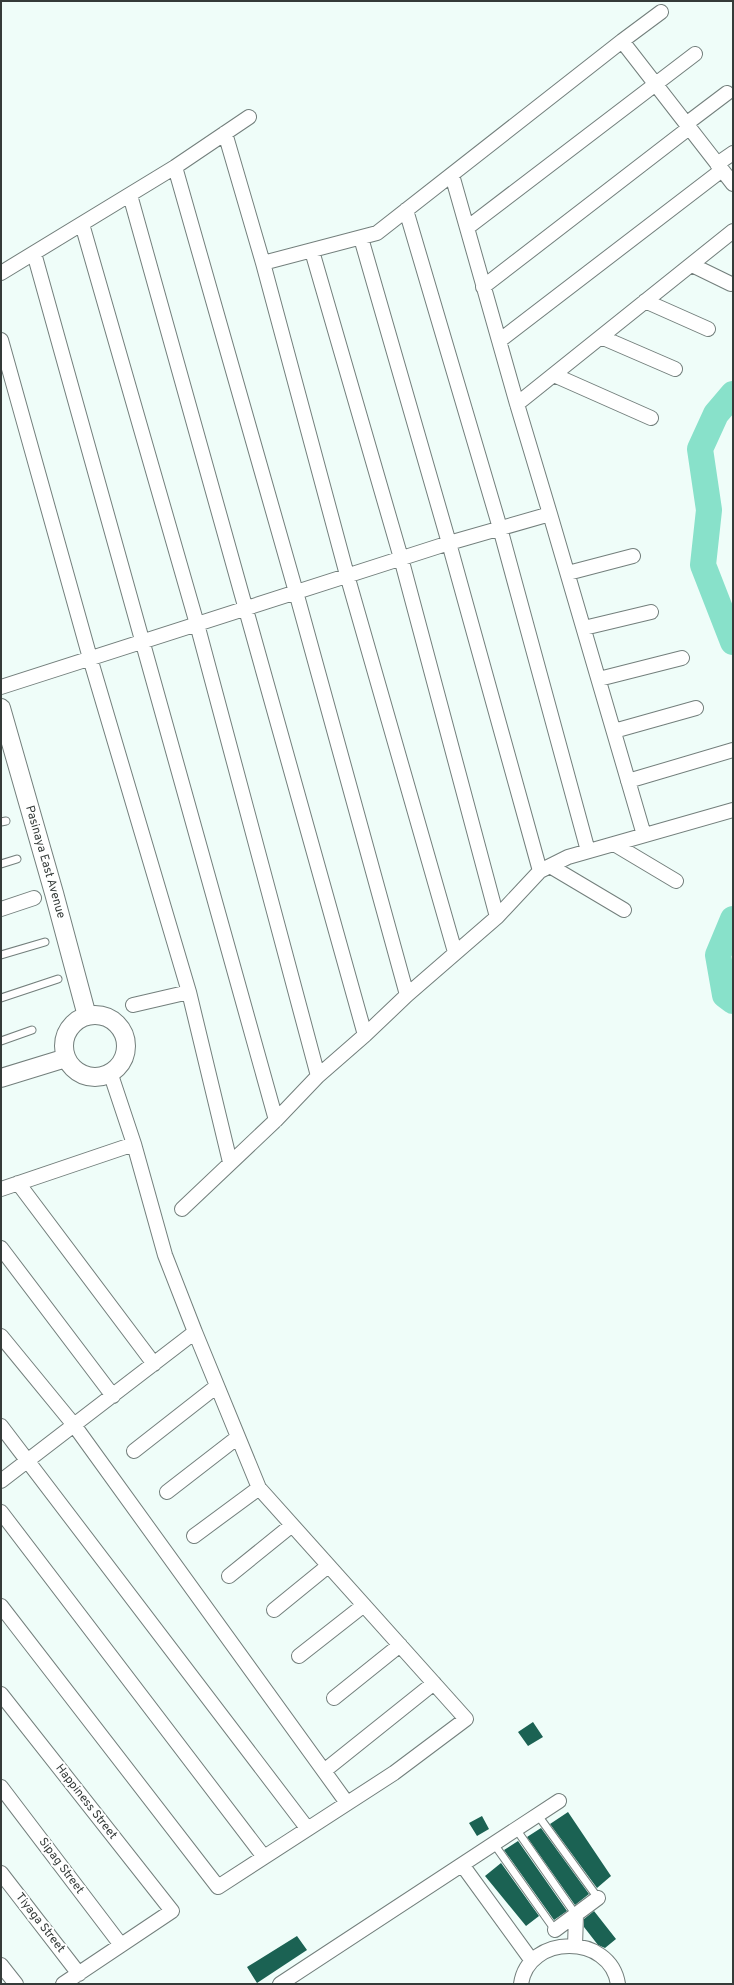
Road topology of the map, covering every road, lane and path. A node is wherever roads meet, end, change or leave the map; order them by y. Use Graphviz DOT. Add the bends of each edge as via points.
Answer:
graph roads {
  1 [pos="661,12"];
  2 [pos="622,41"];
  3 [pos="695,54"];
  4 [pos="656,85"];
  5 [pos="727,93"];
  6 [pos="249,117"];
  7 [pos="687,126"];
  8 [pos="225,133"];
  9 [pos="733,153"];
  10 [pos="720,167"];
  11 [pos="175,168"];
  12 [pos="452,175"];
  13 [pos="733,184"];
  14 [pos="130,195"];
  15 [pos="406,210"];
  16 [pos="82,224"];
  17 [pos="467,228"];
  18 [pos="733,231"];
  19 [pos="361,238"];
  20 [pos="312,251"];
  21 [pos="34,253"];
  22 [pos="263,263"];
  23 [pos="692,265"];
  24 [pos="1,273"];
  25 [pos="731,284"];
  26 [pos="484,286"];
  27 [pos="645,301"];
  28 [pos="708,329"];
  29 [pos="601,337"];
  30 [pos="1,340"];
  31 [pos="499,341"];
  32 [pos="675,369"];
  33 [pos="554,375"];
  34 [pos="517,404"];
  35 [pos="651,418"];
  36 [pos="550,514"];
  37 [pos="500,528"];
  38 [pos="449,543"];
  39 [pos="633,556"];
  40 [pos="401,558"];
  41 [pos="568,573"];
  42 [pos="347,576"];
  43 [pos="296,592"];
  44 [pos="246,608"];
  45 [pos="652,612"];
  46 [pos="197,624"];
  47 [pos="584,628"];
  48 [pos="143,641"];
  49 [pos="90,658"];
  50 [pos="682,658"];
  51 [pos="599,679"];
  52 [pos="1,687"];
  53 [pos="1,708"];
  54 [pos="696,708"];
  55 [pos="614,731"];
  56 [pos="733,750"];
  57 [pos="628,781"];
  58 [pos="733,810"];
  59 [pos="644,835"];
  60 [pos="614,844"];
  61 [pos="588,851"];
  62 [pos="17,860"];
  63 [pos="1,864"];
  64 [pos="545,869"];
  65 [pos="676,881"];
  66 [pos="34,898"];
  67 [pos="1,909"];
  68 [pos="624,910"];
  69 [pos="497,917"];
  70 [pos="45,942"];
  71 [pos="455,952"];
  72 [pos="1,955"];
  73 [pos="58,979"];
  74 [pos="189,992"];
  75 [pos="406,995"];
  76 [pos="1,998"];
  77 [pos="134,1005"];
  78 [pos="87,1016"];
  79 [pos="32,1030"];
  80 [pos="365,1035"];
  81 [pos="1,1041"];
  82 [pos="66,1058"];
  83 [pos="110,1072"];
  84 [pos="318,1076"];
  85 [pos="1,1078"];
  86 [pos="276,1120"];
  87 [pos="134,1144"];
  88 [pos="230,1162"];
  89 [pos="18,1184"];
  90 [pos="1,1189"];
  91 [pos="182,1209"];
  92 [pos="1,1248"];
  93 [pos="195,1332"];
  94 [pos="1,1336"];
  95 [pos="154,1364"];
  96 [pos="217,1386"];
  97 [pos="113,1396"];
  98 [pos="1,1426"];
  99 [pos="74,1426"];
  100 [pos="238,1437"];
  101 [pos="134,1451"];
  102 [pos="28,1461"];
  103 [pos="1,1481"];
  104 [pos="259,1488"];
  105 [pos="167,1492"];
  106 [pos="1,1512"];
  107 [pos="292,1525"];
  108 [pos="194,1536"];
  109 [pos="328,1566"];
  110 [pos="229,1576"];
  111 [pos="364,1605"];
  112 [pos="1,1606"];
  113 [pos="274,1610"];
  114 [pos="400,1645"];
  115 [pos="299,1656"];
  116 [pos="434,1683"];
  117 [pos="1,1694"];
  118 [pos="334,1698"];
  119 [pos="324,1771"];
  120 [pos="1,1787"];
  121 [pos="559,1801"];
  122 [pos="347,1803"];
  123 [pos="538,1814"];
  124 [pos="307,1828"];
  125 [pos="516,1829"];
  126 [pos="494,1844"];
  127 [pos="264,1857"];
  128 [pos="463,1866"];
  129 [pos="1,1873"];
  130 [pos="598,1898"];
  131 [pos="576,1915"];
  132 [pos="555,1930"];
  133 [pos="121,1945"];
  134 [pos="575,1946"];
  135 [pos="532,1961"];
  136 [pos="1,1965"];
  137 [pos="79,1974"];
  138 [pos="16,1984"];
  139 [pos="63,1984"];
  140 [pos="280,1984"];
  141 [pos="521,1984"];
  142 [pos="618,1984"];
  1 -- 2 [label="street"];
  2 -- 4 [label="street"];
  2 -- 12 [label="street"];
  3 -- 4 [label="street"];
  4 -- 7 [label="street"];
  4 -- 17 [label="street"];
  5 -- 7 [label="street"];
  6 -- 8 [label="street"];
  7 -- 10 [label="street"];
  7 -- 26 [label="street"];
  8 -- 11 [label="street"];
  8 -- 22 [label="street"];
  9 -- 10 [label="street"];
  10 -- 13 [label="street"];
  10 -- 31 [label="street"];
  11 -- 14 [label="street"];
  11 -- 43 [label="street"];
  12 -- 15 [label="street"];
  12 -- 17 [label="street"];
  14 -- 16 [label="street"];
  14 -- 44 [label="street"];
  15 -- 19 [label="street" via="377,234"];
  15 -- 37 [label="street"];
  16 -- 21 [label="street"];
  16 -- 46 [label="street"];
  17 -- 26 [label="street"];
  18 -- 23 [label="street"];
  19 -- 20 [label="street"];
  19 -- 38 [label="street"];
  20 -- 22 [label="street"];
  20 -- 40 [label="street"];
  21 -- 24 [label="street"];
  21 -- 48 [label="street"];
  22 -- 42 [label="street"];
  23 -- 25 [label="street"];
  23 -- 27 [label="street"];
  26 -- 31 [label="street"];
  27 -- 28 [label="street"];
  27 -- 29 [label="street"];
  29 -- 32 [label="street"];
  29 -- 33 [label="street"];
  30 -- 49 [label="street"];
  31 -- 34 [label="street"];
  33 -- 34 [label="street"];
  33 -- 35 [label="street"];
  34 -- 36 [label="street"];
  36 -- 37 [label="street"];
  36 -- 41 [label="street"];
  37 -- 38 [label="street"];
  37 -- 61 [label="street"];
  38 -- 40 [label="street"];
  38 -- 64 [label="street"];
  39 -- 41 [label="street"];
  40 -- 42 [label="street"];
  40 -- 69 [label="street"];
  41 -- 47 [label="street"];
  42 -- 43 [label="street"];
  42 -- 71 [label="street"];
  43 -- 44 [label="street"];
  43 -- 75 [label="street"];
  44 -- 46 [label="street"];
  44 -- 80 [label="street"];
  45 -- 47 [label="street"];
  46 -- 48 [label="street"];
  46 -- 84 [label="street"];
  47 -- 51 [label="street"];
  48 -- 49 [label="street"];
  48 -- 86 [label="street"];
  49 -- 52 [label="street"];
  49 -- 74 [label="street"];
  50 -- 51 [label="street"];
  51 -- 55 [label="street"];
  53 -- 78 [label="street, Pasinaya East Avenue"];
  54 -- 55 [label="street"];
  55 -- 57 [label="street"];
  56 -- 57 [label="street"];
  57 -- 59 [label="street"];
  58 -- 59 [label="street"];
  59 -- 60 [label="street"];
  60 -- 61 [label="street"];
  60 -- 65 [label="street"];
  61 -- 64 [label="street" via="568,857"];
  62 -- 63 [label="lane"];
  64 -- 68 [label="street"];
  64 -- 69 [label="street"];
  66 -- 67 [label="street"];
  69 -- 71 [label="street"];
  70 -- 72 [label="lane"];
  71 -- 75 [label="street"];
  73 -- 76 [label="lane"];
  74 -- 77 [label="street"];
  74 -- 88 [label="street"];
  75 -- 80 [label="street"];
  78 -- 82 [label="street" via="74,1022 66,1034"];
  78 -- 83 [label="street" via="107,1018 122,1032 124,1054 116,1068"];
  79 -- 81 [label="lane"];
  80 -- 84 [label="street"];
  82 -- 83 [label="street" via="74,1069 88,1076"];
  82 -- 85 [label="street"];
  83 -- 87 [label="street"];
  84 -- 86 [label="street"];
  86 -- 88 [label="street"];
  87 -- 89 [label="street"];
  87 -- 93 [label="street" via="164,1255"];
  88 -- 91 [label="street"];
  89 -- 90 [label="street"];
  89 -- 95 [label="street"];
  92 -- 97 [label="street"];
  93 -- 95 [label="street"];
  93 -- 96 [label="street"];
  94 -- 99 [label="street"];
  95 -- 97 [label="street"];
  96 -- 100 [label="street"];
  96 -- 101 [label="street"];
  97 -- 99 [label="street"];
  98 -- 102 [label="street"];
  99 -- 102 [label="street"];
  99 -- 119 [label="street"];
  100 -- 104 [label="street"];
  100 -- 105 [label="street"];
  102 -- 103 [label="street"];
  102 -- 124 [label="street"];
  104 -- 107 [label="street"];
  104 -- 108 [label="street"];
  106 -- 127 [label="street"];
  107 -- 109 [label="street"];
  107 -- 110 [label="street"];
  109 -- 111 [label="street"];
  109 -- 113 [label="street"];
  111 -- 114 [label="street"];
  111 -- 115 [label="street"];
  112 -- 127 [label="street" via="218,1887"];
  114 -- 116 [label="street"];
  114 -- 118 [label="street"];
  116 -- 119 [label="street"];
  116 -- 122 [label="street" via="466,1719 394,1773"];
  117 -- 133 [label="street, Happiness Street" via="172,1911"];
  119 -- 122 [label="street"];
  120 -- 133 [label="street, Sipag Street"];
  121 -- 123 [label="street"];
  122 -- 124 [label="street"];
  123 -- 125 [label="street"];
  123 -- 130 [label="lane"];
  124 -- 127 [label="street"];
  125 -- 126 [label="street"];
  125 -- 131 [label="lane"];
  126 -- 128 [label="street"];
  126 -- 132 [label="lane"];
  128 -- 135 [label="street"];
  128 -- 140 [label="street"];
  129 -- 137 [label="street, Tiyaga Street"];
  130 -- 131 [label="street"];
  131 -- 132 [label="street"];
  131 -- 134 [label="street"];
  133 -- 137 [label="street"];
  134 -- 135 [label="street" via="549,1949"];
  134 -- 142 [label="street" via="589,1948 606,1960"];
  135 -- 141 [label="street" via="521,1979"];
  136 -- 138 [label="street"];
  137 -- 139 [label="street"];
}
